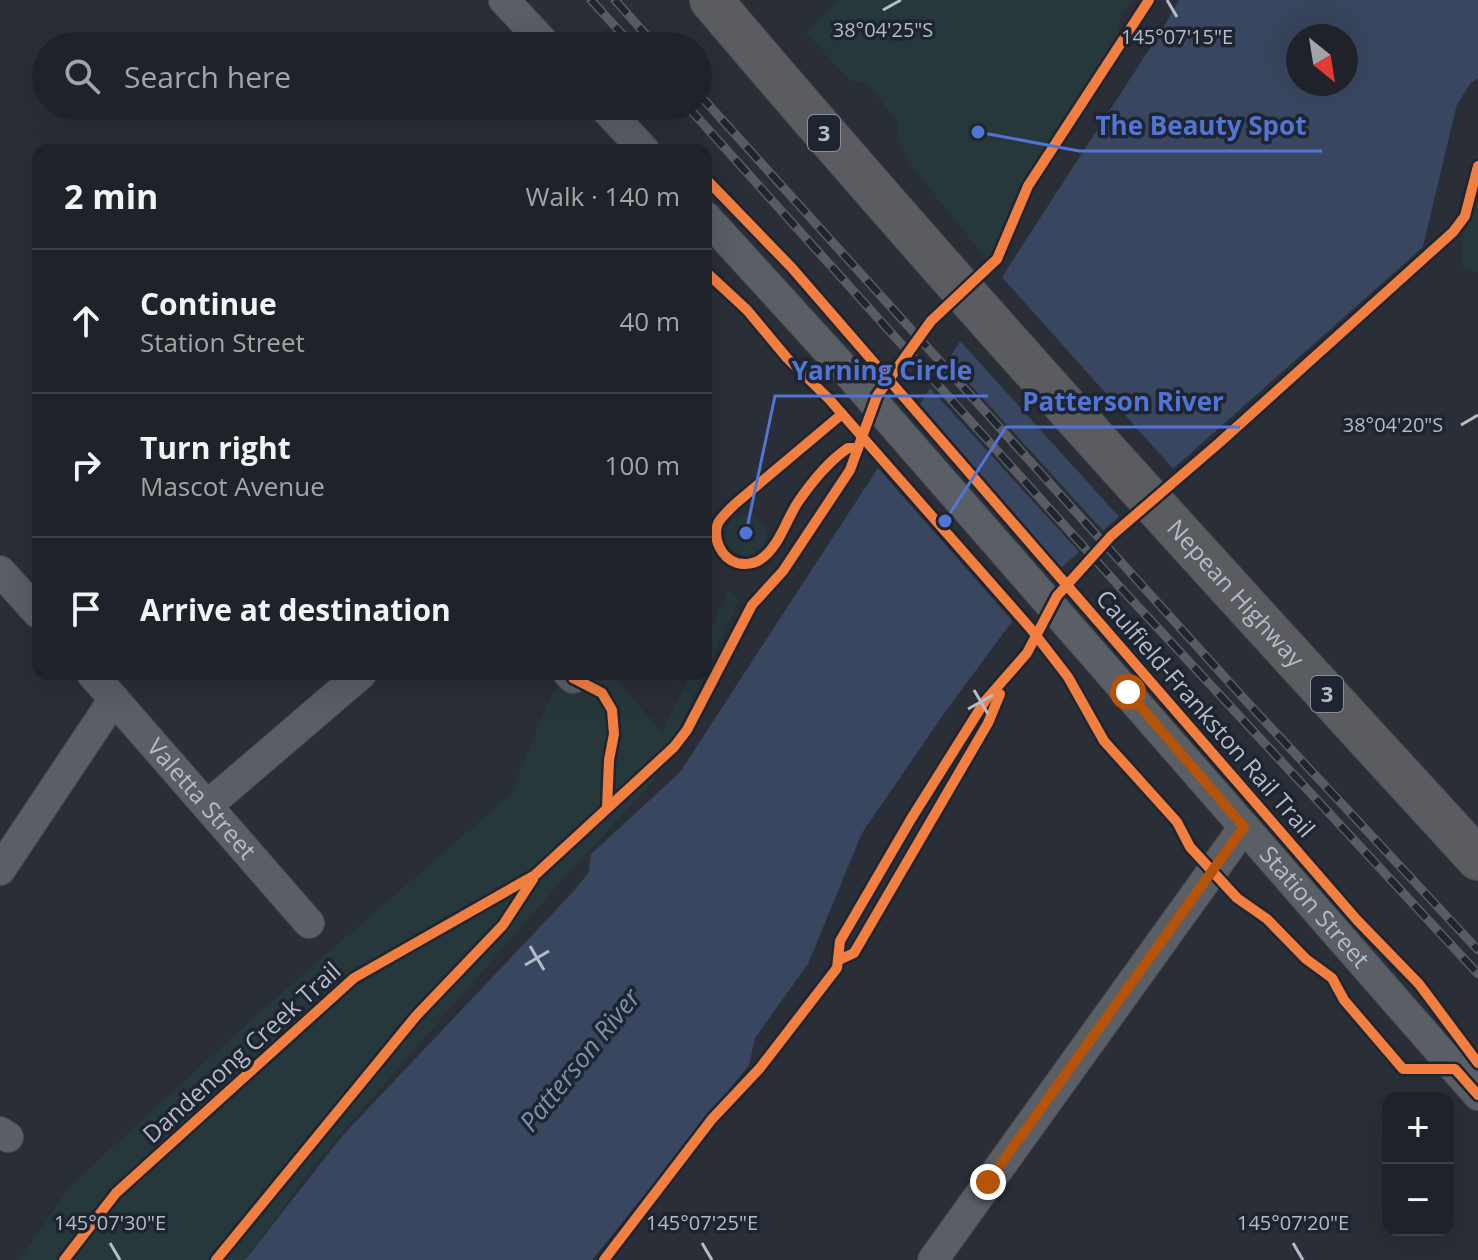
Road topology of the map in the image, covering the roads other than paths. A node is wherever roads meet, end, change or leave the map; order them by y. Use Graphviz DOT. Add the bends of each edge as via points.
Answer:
graph roads {
  1 [pos="504,0"];
  2 [pos="711,0"];
  3 [pos="534,32"];
  4 [pos="616,120"];
  5 [pos="638,144"];
  6 [pos="712,224"];
  7 [pos="0,571"];
  8 [pos="32,606"];
  9 [pos="97,680"];
  10 [pos="354,680"];
  11 [pos="114,699"];
  12 [pos="207,806"];
  13 [pos="1244,827"];
  14 [pos="1478,859"];
  15 [pos="0,870"];
  16 [pos="309,923"];
  17 [pos="1478,1095"];
  18 [pos="933,1260"];
  1 -- 3 [label="street"];
  2 -- 14 [label="highway, Nepean Highway / 3" via="939,265"];
  4 -- 5 [label="street"];
  6 -- 13 [label="street, Station Street"];
  7 -- 8 [label="street"];
  9 -- 11 [label="street, Valetta Street"];
  10 -- 12 [label="street"];
  11 -- 12 [label="street, Valetta Street"];
  11 -- 15 [label="street"];
  12 -- 16 [label="street, Valetta Street"];
  13 -- 17 [label="street, Station Street"];
  13 -- 18 [label="street"];
}
